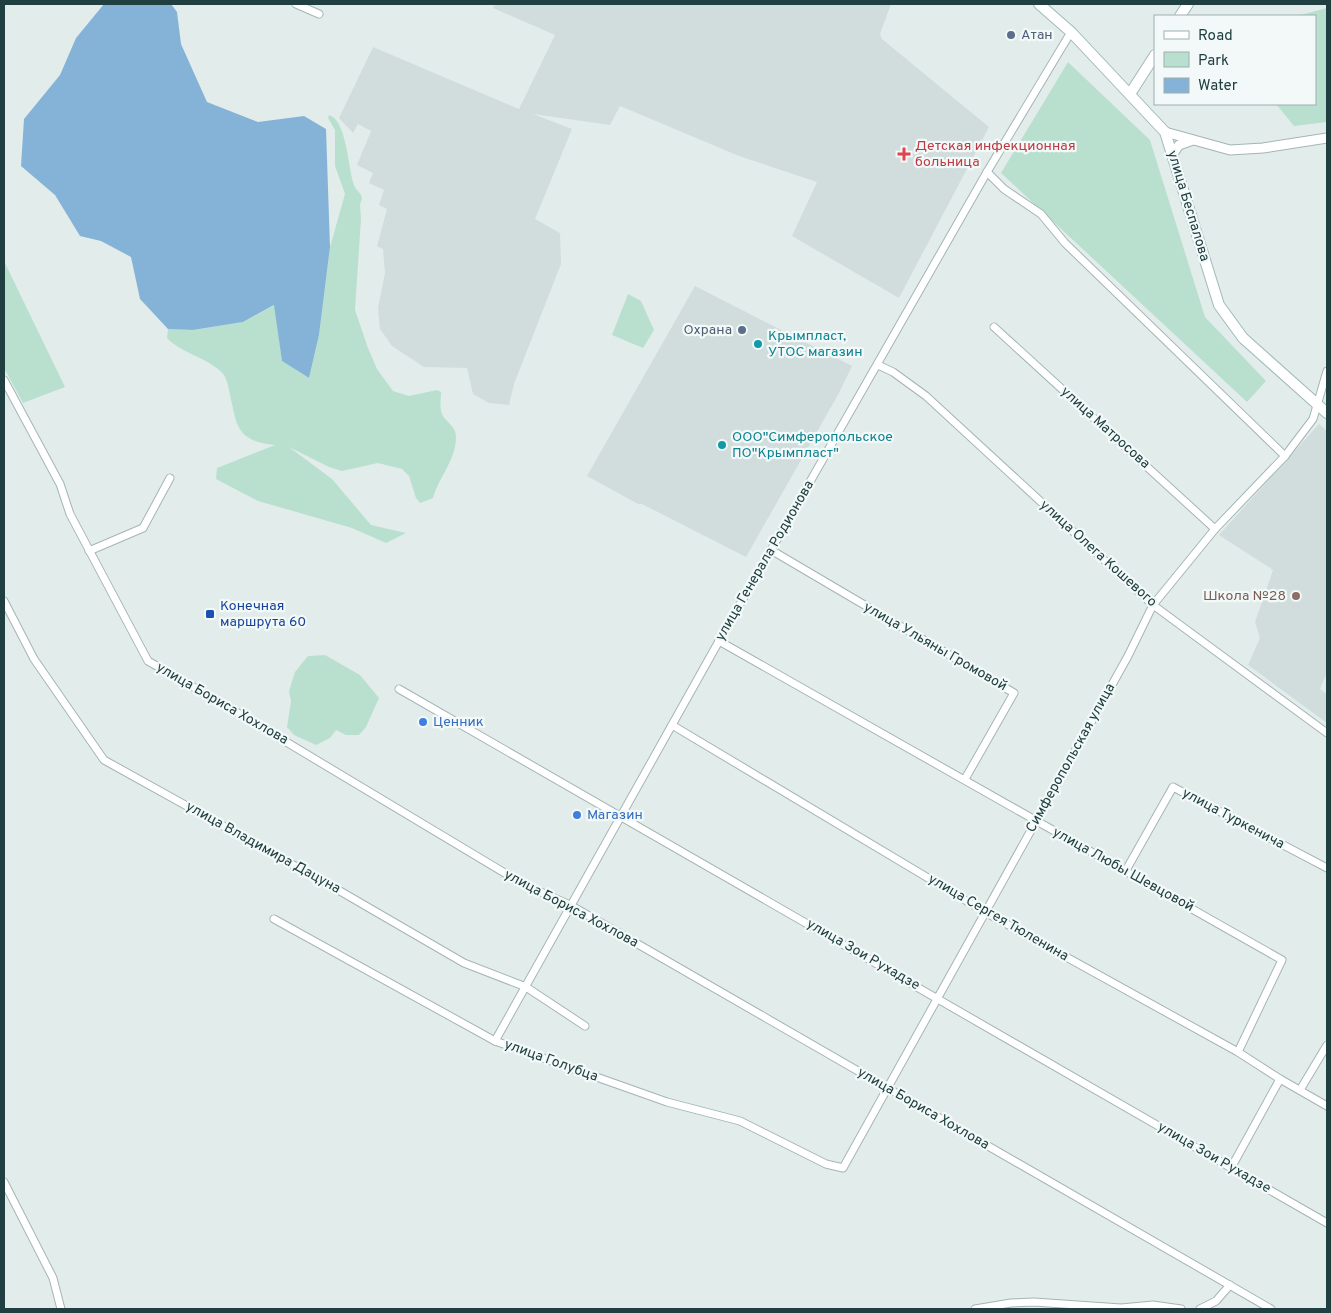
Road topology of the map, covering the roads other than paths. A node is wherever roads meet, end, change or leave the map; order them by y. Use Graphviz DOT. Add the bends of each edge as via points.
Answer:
graph roads {
  1 [pos="296,4"];
  2 [pos="1038,4"];
  3 [pos="1188,4"];
  4 [pos="319,14"];
  5 [pos="1181,15"];
  6 [pos="1071,32"];
  7 [pos="1154,57"];
  8 [pos="1130,94"];
  9 [pos="1165,132"];
  10 [pos="1327,138"];
  11 [pos="1193,140"];
  12 [pos="1172,155"];
  13 [pos="987,172"];
  14 [pos="994,327"];
  15 [pos="878,364"];
  16 [pos="1327,371"];
  17 [pos="4,380"];
  18 [pos="1316,403"];
  19 [pos="1327,413"];
  20 [pos="1285,456"];
  21 [pos="170,478"];
  22 [pos="1215,529"];
  23 [pos="771,550"];
  24 [pos="89,551"];
  25 [pos="4,601"];
  26 [pos="1153,605"];
  27 [pos="719,641"];
  28 [pos="399,689"];
  29 [pos="672,725"];
  30 [pos="1327,733"];
  31 [pos="965,779"];
  32 [pos="620,816"];
  33 [pos="1035,821"];
  34 [pos="1327,868"];
  35 [pos="1125,872"];
  36 [pos="570,905"];
  37 [pos="985,912"];
  38 [pos="274,919"];
  39 [pos="526,987"];
  40 [pos="938,998"];
  41 [pos="586,1026"];
  42 [pos="496,1041"];
  43 [pos="1327,1045"];
  44 [pos="1238,1052"];
  45 [pos="1280,1079"];
  46 [pos="888,1089"];
  47 [pos="1300,1090"];
  48 [pos="1327,1106"];
  49 [pos="843,1168"];
  50 [pos="1232,1168"];
  51 [pos="4,1182"];
  52 [pos="1327,1222"];
  53 [pos="1230,1286"];
  54 [pos="61,1309"];
  55 [pos="975,1309"];
  56 [pos="1181,1309"];
  57 [pos="1200,1309"];
  58 [pos="1271,1309"];
  1 -- 4 [label="street"];
  2 -- 6 [label="main road, улица Беспалова"];
  3 -- 5 [label="main road"];
  6 -- 8 [label="main road, улица Беспалова"];
  6 -- 13 [label="street, улица Генерала Родионова"];
  7 -- 8 [label="main road"];
  8 -- 9 [label="main road, улица Беспалова"];
  9 -- 11 [label="street"];
  9 -- 12 [label="main road, улица Беспалова"];
  10 -- 11 [label="street" via="1230,150"];
  11 -- 12 [label="street" via="1179,145"];
  12 -- 18 [label="main road, улица Беспалова" via="1220,305 1243,338"];
  13 -- 15 [label="street, улица Генерала Родионова"];
  13 -- 20 [label="street" via="1004,189 1041,214 1065,243"];
  14 -- 22 [label="street, улица Матросова"];
  15 -- 23 [label="street, улица Генерала Родионова"];
  15 -- 26 [label="street, улица Олега Кошевого" via="926,396"];
  16 -- 18 [label="street, Симферопольская улица"];
  17 -- 24 [label="street, улица Бориса Хохлова" via="60,484 70,514"];
  18 -- 19 [label="main road, улица Беспалова"];
  18 -- 20 [label="street, Симферопольская улица" via="1313,419"];
  20 -- 22 [label="street, Симферопольская улица"];
  21 -- 24 [label="street" via="143,528"];
  22 -- 26 [label="street, Симферопольская улица"];
  23 -- 27 [label="street, улица Генерала Родионова"];
  23 -- 31 [label="street, улица Ульяны Громовой" via="1014,693"];
  24 -- 36 [label="street, улица Бориса Хохлова" via="148,661 523,884"];
  25 -- 39 [label="street, улица Владимира Дацуна" via="34,659 104,760 464,964"];
  26 -- 30 [label="street, улица Олега Кошевого"];
  26 -- 33 [label="street, Симферопольская улица" via="1128,656"];
  27 -- 29 [label="street, улица Генерала Родионова"];
  27 -- 31 [label="street, улица Любы Шевцовой"];
  28 -- 32 [label="street, улица Зои Рухадзе"];
  29 -- 32 [label="street, улица Генерала Родионова"];
  29 -- 37 [label="street, улица Сергея Тюленина"];
  31 -- 33 [label="street, улица Любы Шевцовой"];
  32 -- 36 [label="street, улица Генерала Родионова"];
  32 -- 40 [label="street, улица Зои Рухадзе"];
  33 -- 35 [label="street, улица Любы Шевцовой"];
  33 -- 37 [label="street, Симферопольская улица"];
  34 -- 35 [label="street, улица Туркенича" via="1173,787"];
  35 -- 44 [label="street, улица Любы Шевцовой" via="1282,960"];
  36 -- 39 [label="street, улица Генерала Родионова"];
  36 -- 46 [label="street, улица Бориса Хохлова"];
  37 -- 40 [label="street, Симферопольская улица"];
  37 -- 44 [label="street, улица Сергея Тюленина"];
  38 -- 42 [label="street, улица Голубца"];
  39 -- 41 [label="street, улица Владимира Дацуна"];
  39 -- 42 [label="street, улица Генерала Родионова"];
  40 -- 46 [label="street, Симферопольская улица"];
  40 -- 50 [label="street, улица Зои Рухадзе"];
  42 -- 49 [label="street, улица Голубца" via="667,1102 740,1121 826,1164"];
  43 -- 47 [label="street"];
  44 -- 45 [label="street, улица Сергея Тюленина"];
  45 -- 47 [label="street, улица Сергея Тюленина"];
  45 -- 50 [label="street"];
  46 -- 49 [label="street, Симферопольская улица"];
  46 -- 53 [label="street, улица Бориса Хохлова"];
  47 -- 48 [label="street, улица Сергея Тюленина"];
  50 -- 52 [label="street, улица Зои Рухадзе"];
  51 -- 54 [label="street" via="53,1278"];
  53 -- 57 [label="street" via="1216,1301"];
  53 -- 58 [label="street, улица Бориса Хохлова"];
  55 -- 56 [label="street" via="1034,1302 1121,1308 1153,1304"];
}
